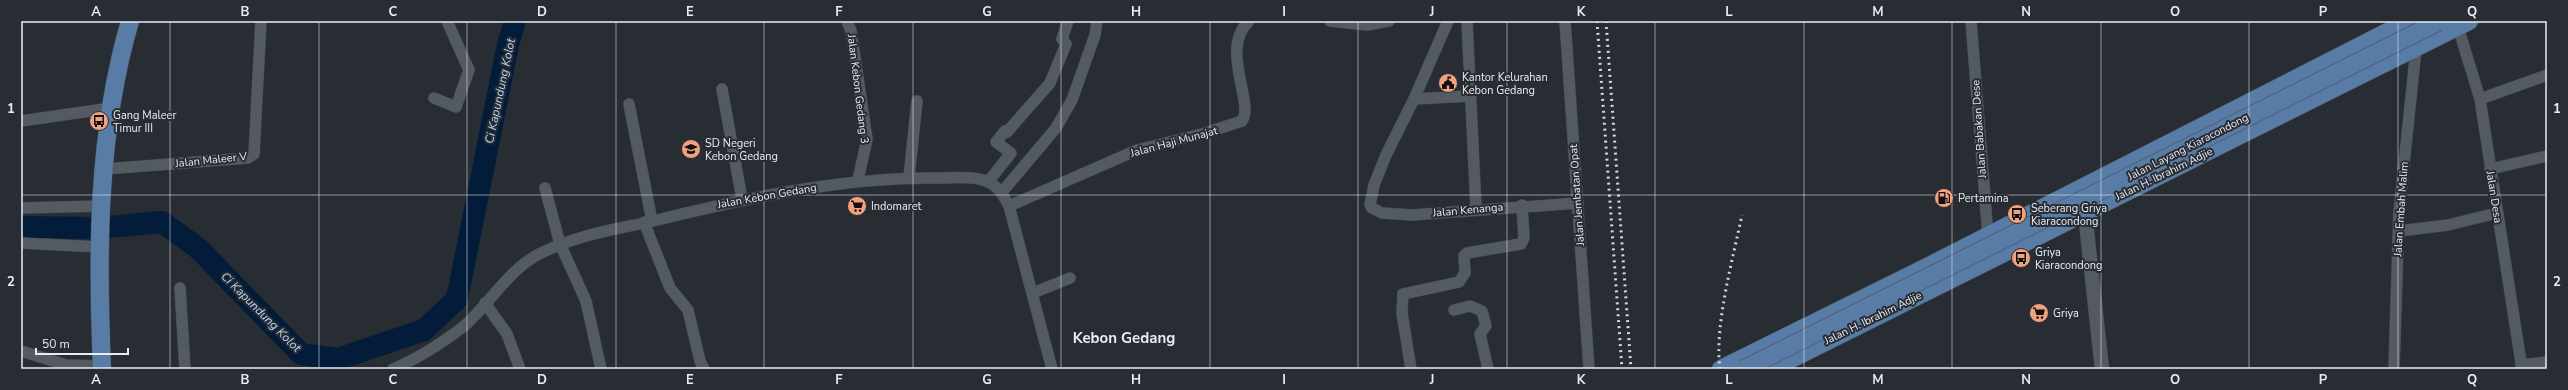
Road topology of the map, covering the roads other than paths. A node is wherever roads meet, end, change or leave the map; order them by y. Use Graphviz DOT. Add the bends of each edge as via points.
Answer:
graph roads {
  1 [pos="130,21"];
  2 [pos="261,21"];
  3 [pos="447,21"];
  4 [pos="847,21"];
  5 [pos="1068,21"];
  6 [pos="1097,21"];
  7 [pos="1249,21"];
  8 [pos="1330,21"];
  9 [pos="1389,21"];
  10 [pos="1448,21"];
  11 [pos="1467,21"];
  12 [pos="1565,21"];
  13 [pos="1971,21"];
  14 [pos="2409,21"];
  15 [pos="2438,21"];
  16 [pos="2464,24"];
  17 [pos="2416,49"];
  18 [pos="2547,75"];
  19 [pos="722,89"];
  20 [pos="1470,96"];
  21 [pos="434,98"];
  22 [pos="1414,98"];
  23 [pos="2480,99"];
  24 [pos="918,102"];
  25 [pos="629,104"];
  26 [pos="111,108"];
  27 [pos="21,121"];
  28 [pos="2547,156"];
  29 [pos="105,169"];
  30 [pos="2490,169"];
  31 [pos="909,178"];
  32 [pos="858,180"];
  33 [pos="988,182"];
  34 [pos="545,188"];
  35 [pos="2074,191"];
  36 [pos="1002,192"];
  37 [pos="742,199"];
  38 [pos="1578,202"];
  39 [pos="1522,205"];
  40 [pos="1009,206"];
  41 [pos="21,208"];
  42 [pos="1476,208"];
  43 [pos="100,211"];
  44 [pos="2085,213"];
  45 [pos="2497,214"];
  46 [pos="648,222"];
  47 [pos="2399,231"];
  48 [pos="1988,236"];
  49 [pos="21,243"];
  50 [pos="99,244"];
  51 [pos="560,244"];
  52 [pos="1070,278"];
  53 [pos="1889,286"];
  54 [pos="180,288"];
  55 [pos="1033,293"];
  56 [pos="482,304"];
  57 [pos="1899,306"];
  58 [pos="1454,310"];
  59 [pos="21,351"];
  60 [pos="2547,362"];
  61 [pos="104,366"];
  62 [pos="411,366"];
  63 [pos="2521,367"];
  64 [pos="185,369"];
  65 [pos="393,369"];
  66 [pos="520,369"];
  67 [pos="601,369"];
  68 [pos="704,369"];
  69 [pos="1052,369"];
  70 [pos="1411,369"];
  71 [pos="1488,369"];
  72 [pos="1589,369"];
  73 [pos="1721,369"];
  74 [pos="1744,369"];
  75 [pos="1772,369"];
  76 [pos="2102,369"];
  77 [pos="2394,369"];
  1 -- 26 [label="main road" via="116,74"];
  2 -- 29 [label="street, Jalan Maleer V" via="254,154 248,158"];
  3 -- 21 [label="street" via="469,70 455,107"];
  4 -- 32 [label="street, Jalan Kebon Gedang 3" via="851,31 866,139"];
  5 -- 33 [label="street" via="1062,39 1066,44 1050,83 1008,132 1005,131 996,142 1011,153"];
  6 -- 36 [label="street" via="1095,35 1072,100 1056,128"];
  7 -- 40 [label="street, Jalan Haji Munajat" via="1237,43 1240,83 1246,111 1242,121 1137,150"];
  8 -- 9 [label="street" via="1367,25"];
  10 -- 22 [label="street"];
  11 -- 20 [label="street"];
  12 -- 38 [label="street, Jalan Jembatan Opat"];
  13 -- 48 [label="street, Jalan Babakan Dese"];
  14 -- 35 [label="main road, Jalan H. Ibrahim Adjie"];
  15 -- 74 [label="main road, Jalan Layang Kiaracondong, bridge"];
  16 -- 17 [label="main road, Jalan H. Ibrahim Adjie"];
  16 -- 23 [label="street, Jalan Desa"];
  17 -- 44 [label="main road, Jalan H. Ibrahim Adjie"];
  17 -- 47 [label="street, Jalan Embah Malim"];
  18 -- 23 [label="street"];
  19 -- 37 [label="street"];
  20 -- 22 [label="street"];
  20 -- 42 [label="street"];
  22 -- 42 [label="street, Jalan Kenanga" via="1386,155 1371,196 1371,207 1382,213 1412,215"];
  23 -- 30 [label="street, Jalan Desa"];
  24 -- 31 [label="street"];
  25 -- 46 [label="street"];
  26 -- 27 [label="street"];
  26 -- 29 [label="main road"];
  28 -- 30 [label="street"];
  29 -- 43 [label="main road"];
  30 -- 45 [label="street, Jalan Desa"];
  31 -- 32 [label="street, Jalan Kebon Gedang"];
  31 -- 33 [label="street, Jalan Kebon Gedang" via="974,178"];
  32 -- 37 [label="street, Jalan Kebon Gedang" via="781,195"];
  33 -- 36 [label="street, Jalan Kebon Gedang"];
  34 -- 51 [label="street"];
  35 -- 44 [label="street"];
  35 -- 48 [label="main road, Jalan H. Ibrahim Adjie"];
  36 -- 40 [label="street, Jalan Kebon Gedang"];
  37 -- 46 [label="street, Jalan Kebon Gedang"];
  38 -- 39 [label="street, Jalan Kenanga"];
  38 -- 72 [label="street, Jalan Jembatan Opat"];
  39 -- 42 [label="street, Jalan Kenanga"];
  39 -- 70 [label="street" via="1524,238 1521,244 1467,253 1464,256 1466,273 1459,282 1403,294 1402,313"];
  40 -- 55 [label="street, Jalan Kebon Gedang"];
  41 -- 43 [label="street"];
  43 -- 50 [label="main road"];
  44 -- 57 [label="main road, Jalan H. Ibrahim Adjie"];
  44 -- 76 [label="street"];
  45 -- 47 [label="street" via="2448,225"];
  45 -- 63 [label="street, Jalan Desa"];
  46 -- 51 [label="street, Jalan Kebon Gedang" via="585,234"];
  46 -- 68 [label="street" via="670,288 688,310"];
  47 -- 77 [label="street, Jalan Embah Malim"];
  48 -- 53 [label="main road, Jalan H. Ibrahim Adjie"];
  49 -- 50 [label="street"];
  50 -- 61 [label="main road"];
  51 -- 56 [label="street, Jalan Kebon Gedang" via="525,264"];
  51 -- 67 [label="street" via="586,301"];
  52 -- 55 [label="street"];
  53 -- 57 [label="main road"];
  53 -- 73 [label="main road, Jalan H. Ibrahim Adjie"];
  54 -- 64 [label="street"];
  55 -- 69 [label="street, Jalan Kebon Gedang"];
  56 -- 62 [label="street, Jalan Kebon Gedang" via="463,326"];
  56 -- 66 [label="street" via="507,334"];
  57 -- 75 [label="main road, Jalan H. Ibrahim Adjie"];
  58 -- 71 [label="street" via="1470,306 1482,311 1486,326 1480,334"];
  59 -- 61 [label="street" via="66,365"];
  60 -- 63 [label="street"];
  62 -- 65 [label="street, Jalan Kebon Gedang"];
}
